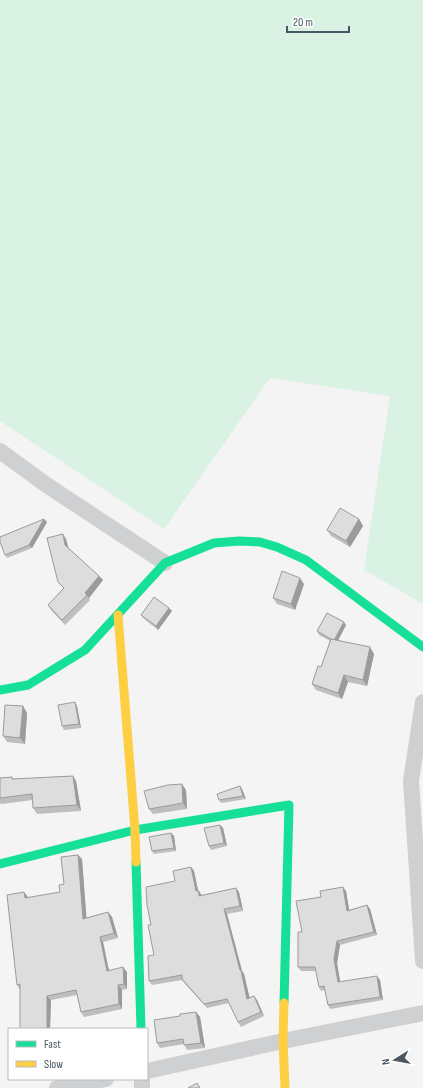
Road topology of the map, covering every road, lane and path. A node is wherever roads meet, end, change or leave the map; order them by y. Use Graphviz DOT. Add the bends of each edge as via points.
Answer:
graph roads {
  1 [pos="0,452"];
  2 [pos="165,564"];
  3 [pos="118,615"];
  4 [pos="423,647"];
  5 [pos="0,690"];
  6 [pos="423,702"];
  7 [pos="135,830"];
  8 [pos="0,864"];
  9 [pos="423,961"];
  10 [pos="423,1013"];
  11 [pos="141,1028"];
  12 [pos="284,1041"];
  13 [pos="148,1071"];
  14 [pos="101,1080"];
  15 [pos="57,1088"];
  16 [pos="285,1088"];
  1 -- 2 [label="street"];
  2 -- 3 [label="street"];
  2 -- 4 [label="street" via="214,543 260,542 277,547 306,560"];
  3 -- 5 [label="street" via="85,650 28,685"];
  3 -- 7 [label="street"];
  6 -- 9 [label="street" via="411,781"];
  7 -- 8 [label="street"];
  7 -- 11 [label="street"];
  7 -- 12 [label="street" via="289,805"];
  10 -- 12 [label="street"];
  12 -- 13 [label="street"];
  12 -- 16 [label="street"];
  14 -- 15 [label="street"];
}
